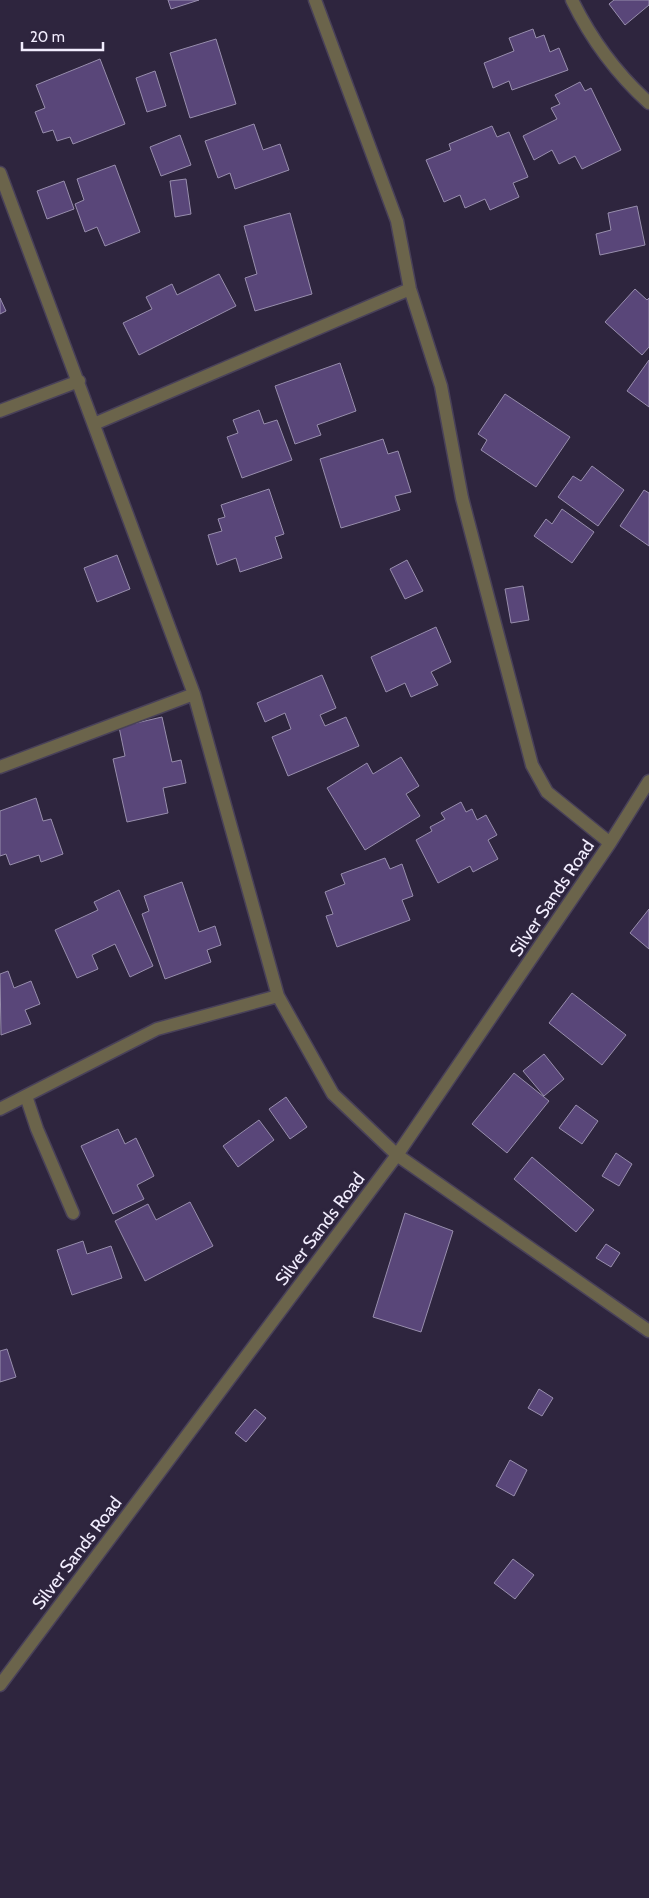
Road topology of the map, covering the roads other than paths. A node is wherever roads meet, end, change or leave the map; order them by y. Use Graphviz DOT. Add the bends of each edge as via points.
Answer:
graph roads {
  1 [pos="315,0"];
  2 [pos="572,0"];
  3 [pos="649,103"];
  4 [pos="0,173"];
  5 [pos="410,289"];
  6 [pos="79,381"];
  7 [pos="0,411"];
  8 [pos="94,424"];
  9 [pos="194,694"];
  10 [pos="0,767"];
  11 [pos="649,781"];
  12 [pos="610,843"];
  13 [pos="278,996"];
  14 [pos="26,1096"];
  15 [pos="0,1109"];
  16 [pos="397,1155"];
  17 [pos="74,1213"];
  18 [pos="649,1330"];
  19 [pos="0,1685"];
  1 -- 5 [label="street" via="397,221"];
  2 -- 3 [label="street" via="598,46"];
  4 -- 6 [label="street"];
  5 -- 8 [label="street"];
  5 -- 12 [label="street" via="441,386 462,498 532,765 547,792"];
  6 -- 7 [label="street"];
  6 -- 8 [label="street"];
  8 -- 9 [label="street"];
  9 -- 10 [label="street"];
  9 -- 13 [label="street"];
  11 -- 12 [label="street, Silver Sands Road"];
  12 -- 16 [label="street, Silver Sands Road"];
  13 -- 14 [label="street" via="157,1029"];
  13 -- 16 [label="street" via="333,1094"];
  14 -- 15 [label="street"];
  14 -- 17 [label="street"];
  16 -- 18 [label="street"];
  16 -- 19 [label="street, Silver Sands Road"];
}
